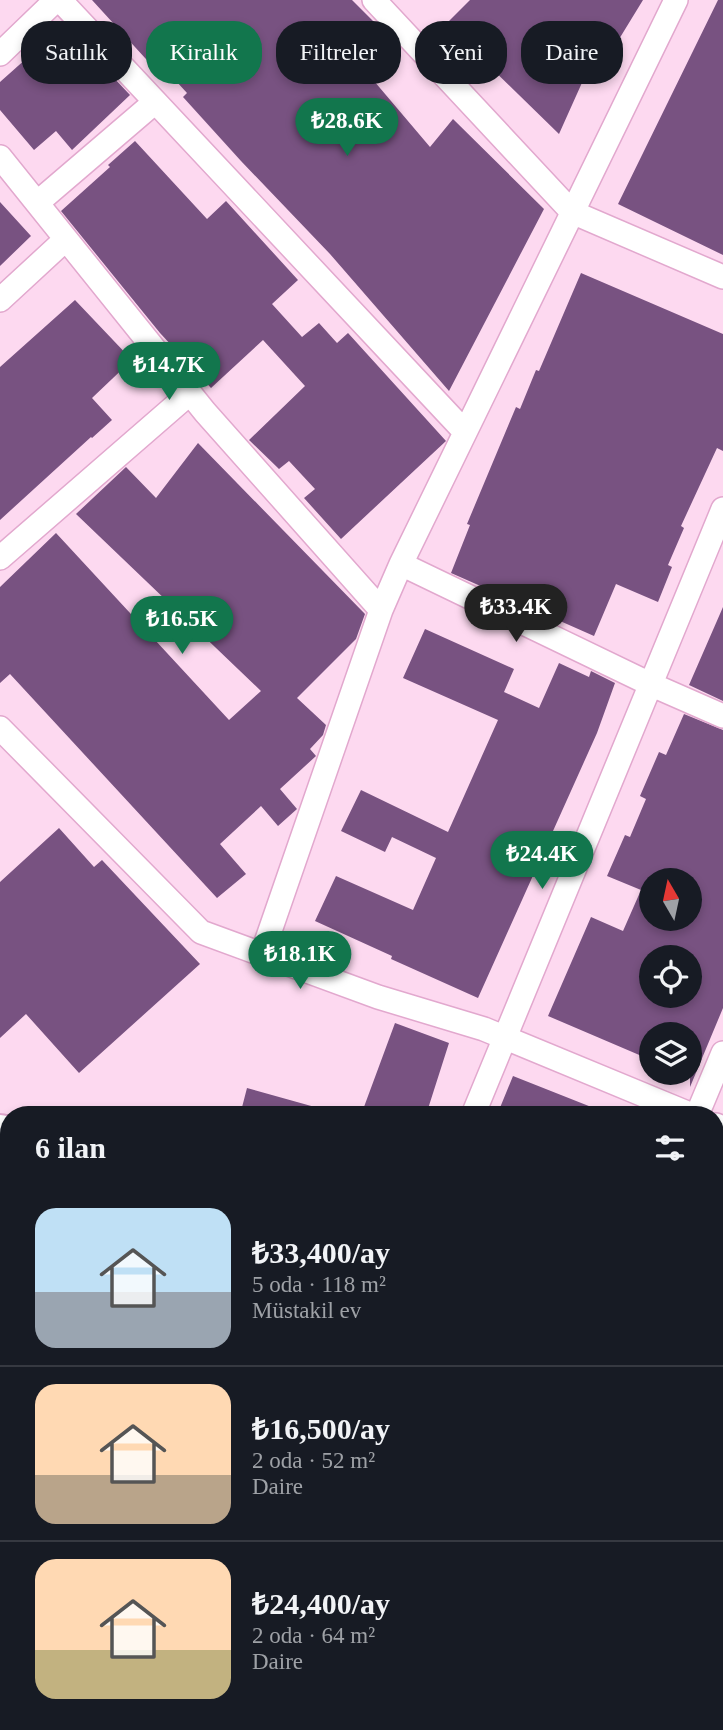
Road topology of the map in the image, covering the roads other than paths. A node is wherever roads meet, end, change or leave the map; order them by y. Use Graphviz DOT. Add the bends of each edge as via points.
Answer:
graph roads {
  1 [pos="58,0"];
  2 [pos="374,0"];
  3 [pos="676,0"];
  4 [pos="0,54"];
  5 [pos="155,102"];
  6 [pos="0,157"];
  7 [pos="37,203"];
  8 [pos="572,212"];
  9 [pos="66,239"];
  10 [pos="723,277"];
  11 [pos="0,300"];
  12 [pos="190,393"];
  13 [pos="465,432"];
  14 [pos="723,509"];
  15 [pos="0,558"];
  16 [pos="401,564"];
  17 [pos="381,610"];
  18 [pos="650,684"];
  19 [pos="723,716"];
  20 [pos="0,728"];
  21 [pos="262,954"];
  22 [pos="506,1038"];
  23 [pos="723,1053"];
  24 [pos="477,1106"];
  25 [pos="672,1106"];
  26 [pos="698,1106"];
  1 -- 4 [label="street"];
  1 -- 5 [label="street"];
  2 -- 8 [label="street"];
  3 -- 8 [label="street"];
  5 -- 7 [label="street"];
  5 -- 13 [label="street"];
  6 -- 7 [label="street"];
  7 -- 9 [label="street"];
  8 -- 10 [label="street"];
  8 -- 13 [label="street"];
  9 -- 11 [label="street"];
  9 -- 12 [label="street"];
  12 -- 15 [label="street"];
  12 -- 17 [label="street"];
  13 -- 16 [label="street"];
  14 -- 18 [label="street"];
  16 -- 17 [label="street"];
  16 -- 18 [label="street"];
  17 -- 21 [label="street"];
  18 -- 19 [label="street"];
  18 -- 22 [label="street"];
  20 -- 21 [label="street" via="201,932"];
  21 -- 22 [label="street"];
  22 -- 24 [label="street"];
  22 -- 25 [label="street"];
  23 -- 26 [label="street"];
}
